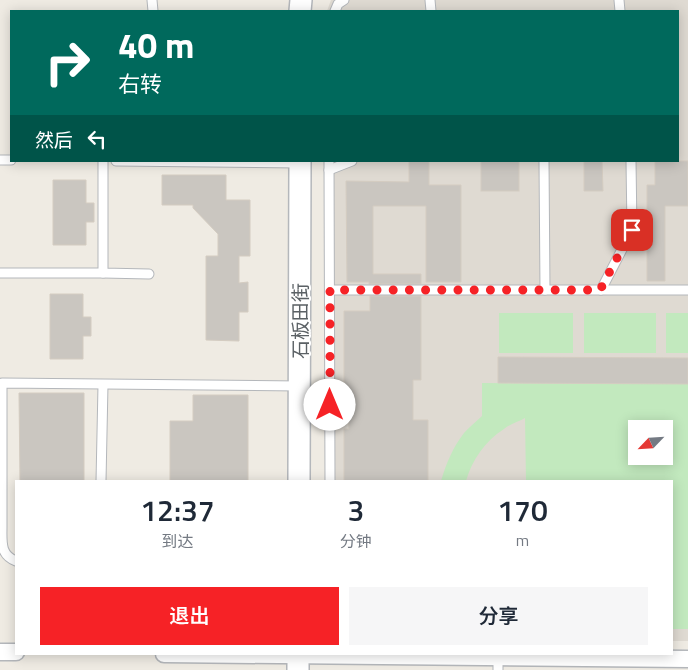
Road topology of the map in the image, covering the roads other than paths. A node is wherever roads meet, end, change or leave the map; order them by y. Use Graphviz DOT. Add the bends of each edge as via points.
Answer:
graph roads {
  1 [pos="344,0"];
  2 [pos="335,10"];
  3 [pos="103,162"];
  4 [pos="300,162"];
  5 [pos="346,162"];
  6 [pos="544,162"];
  7 [pos="631,162"];
  8 [pos="330,165"];
  9 [pos="0,272"];
  10 [pos="103,273"];
  11 [pos="149,274"];
  12 [pos="330,290"];
  13 [pos="545,290"];
  14 [pos="600,290"];
  15 [pos="688,290"];
  16 [pos="103,384"];
  17 [pos="299,386"];
  18 [pos="101,480"];
  19 [pos="299,480"];
  20 [pos="330,480"];
  21 [pos="15,561"];
  22 [pos="0,652"];
  23 [pos="15,652"];
  24 [pos="186,655"];
  25 [pos="688,659"];
  26 [pos="298,660"];
  27 [pos="498,664"];
  28 [pos="589,664"];
  1 -- 2 [label="lane"];
  3 -- 10 [label="lane"];
  4 -- 17 [label="street, 石板田街"];
  5 -- 8 [label="lane"];
  6 -- 13 [label="lane"];
  7 -- 14 [label="lane" via="632,230"];
  8 -- 12 [label="lane"];
  9 -- 10 [label="lane"];
  10 -- 11 [label="lane"];
  12 -- 13 [label="lane"];
  12 -- 20 [label="lane"];
  13 -- 14 [label="lane"];
  14 -- 15 [label="lane"];
  16 -- 17 [label="lane"];
  16 -- 18 [label="lane"];
  16 -- 21 [label="lane" via="2,383 3,550"];
  17 -- 19 [label="street, 石板田街"];
  22 -- 23 [label="street"];
  24 -- 26 [label="street"];
  25 -- 28 [label="street"];
  26 -- 27 [label="street"];
  27 -- 28 [label="street"];
}
